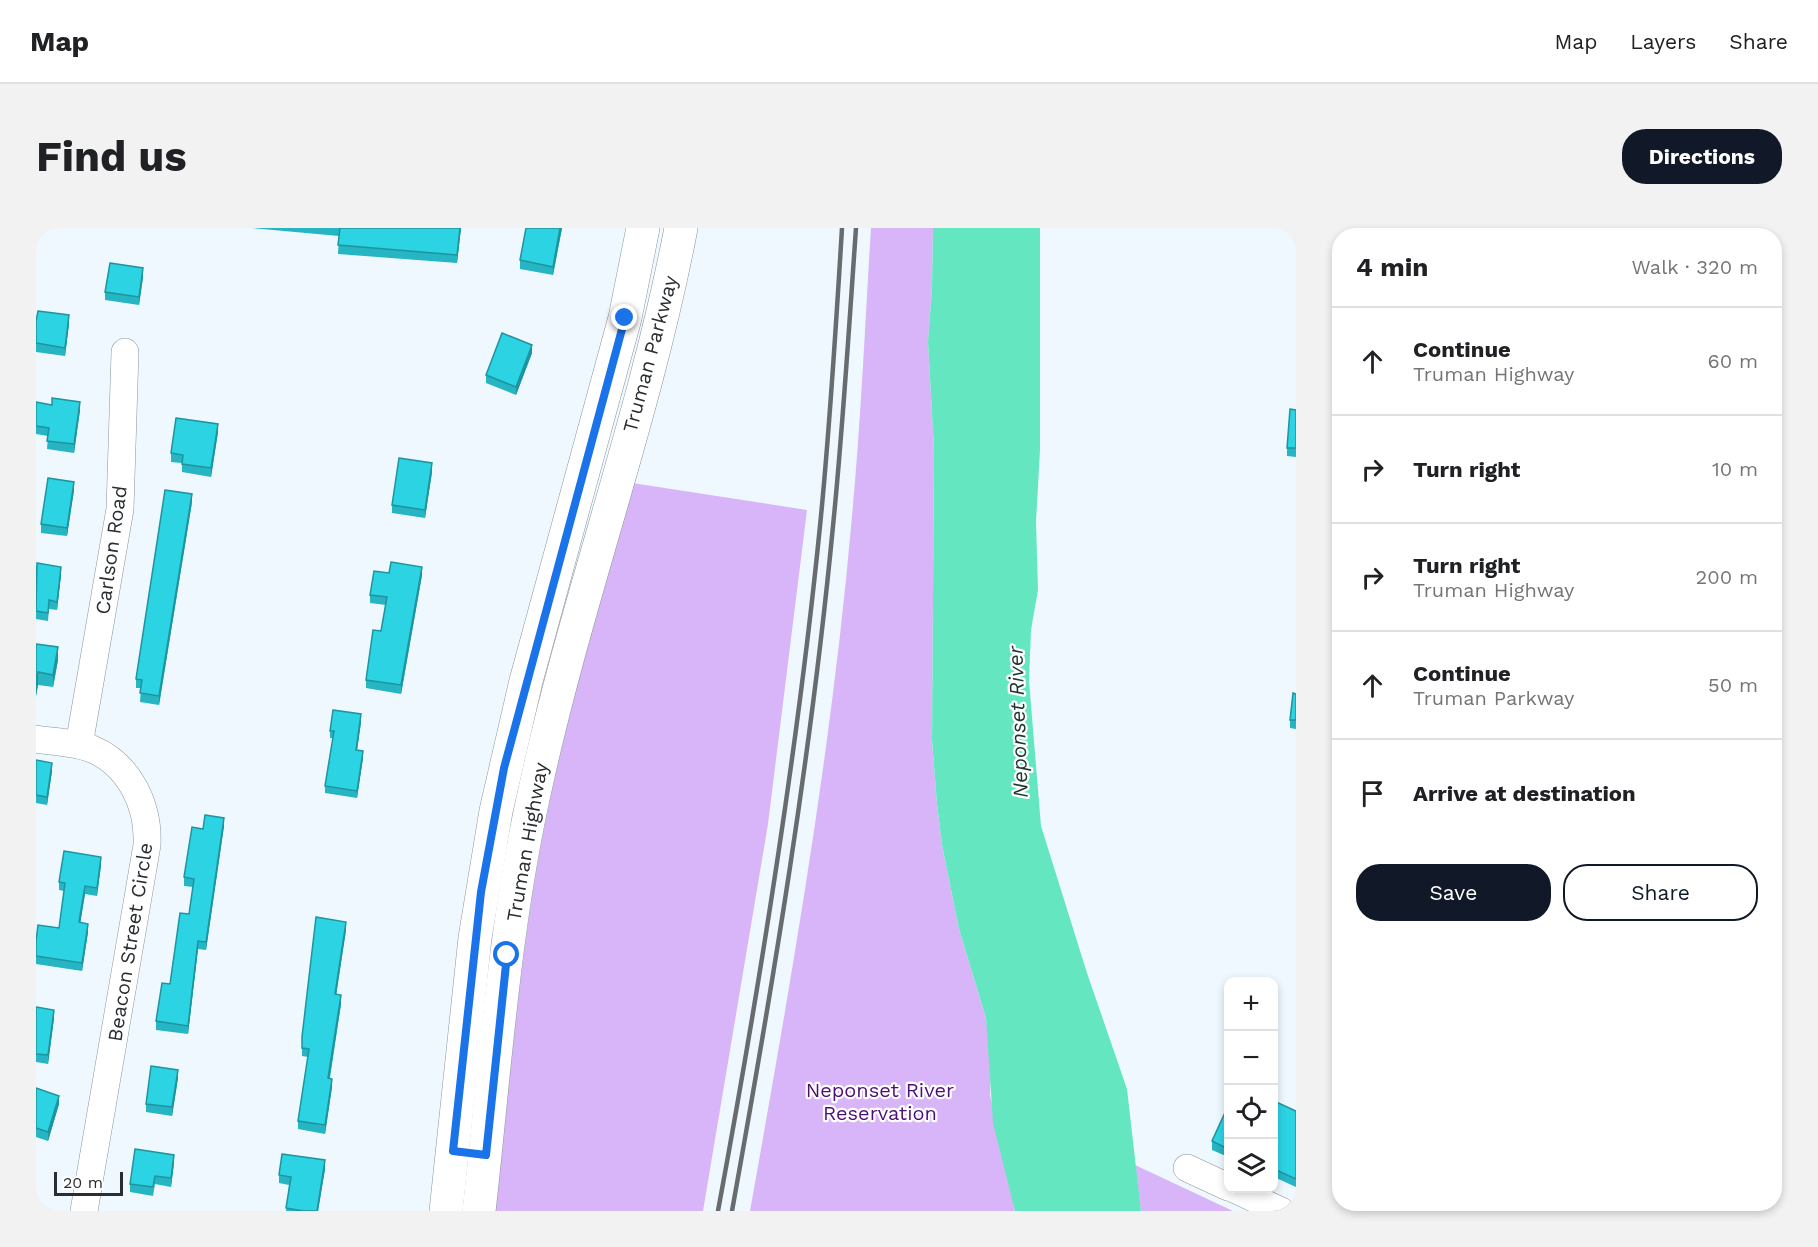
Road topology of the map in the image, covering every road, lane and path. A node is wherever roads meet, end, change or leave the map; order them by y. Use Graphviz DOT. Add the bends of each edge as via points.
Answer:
graph roads {
  1 [pos="643,228"];
  2 [pos="681,228"];
  3 [pos="125,352"];
  4 [pos="582,475"];
  5 [pos="616,480"];
  6 [pos="36,739"];
  7 [pos="79,745"];
  8 [pos="453,1151"];
  9 [pos="486,1155"];
  10 [pos="1187,1168"];
  11 [pos="1224,1185"];
  12 [pos="1241,1193"];
  13 [pos="84,1211"];
  14 [pos="446,1211"];
  15 [pos="479,1211"];
  16 [pos="1281,1211"];
  1 -- 4 [label="main road, Truman Parkway" via="625,318"];
  2 -- 5 [label="main road, Truman Parkway"];
  3 -- 7 [label="street, Carlson Road" via="120,509"];
  4 -- 8 [label="main road, Truman Highway" via="526,681 496,811 475,938"];
  5 -- 9 [label="main road, Truman Highway" via="554,706 526,832 509,944"];
  6 -- 7 [label="street, Beacon Street Circle"];
  7 -- 13 [label="street, Beacon Street Circle" via="101,754 126,776 143,804 148,832"];
  8 -- 9 [label="main road"];
  8 -- 14 [label="main road, Truman Highway"];
  9 -- 15 [label="main road, Truman Highway"];
  10 -- 11 [label="street"];
  12 -- 16 [label="street"];
}
